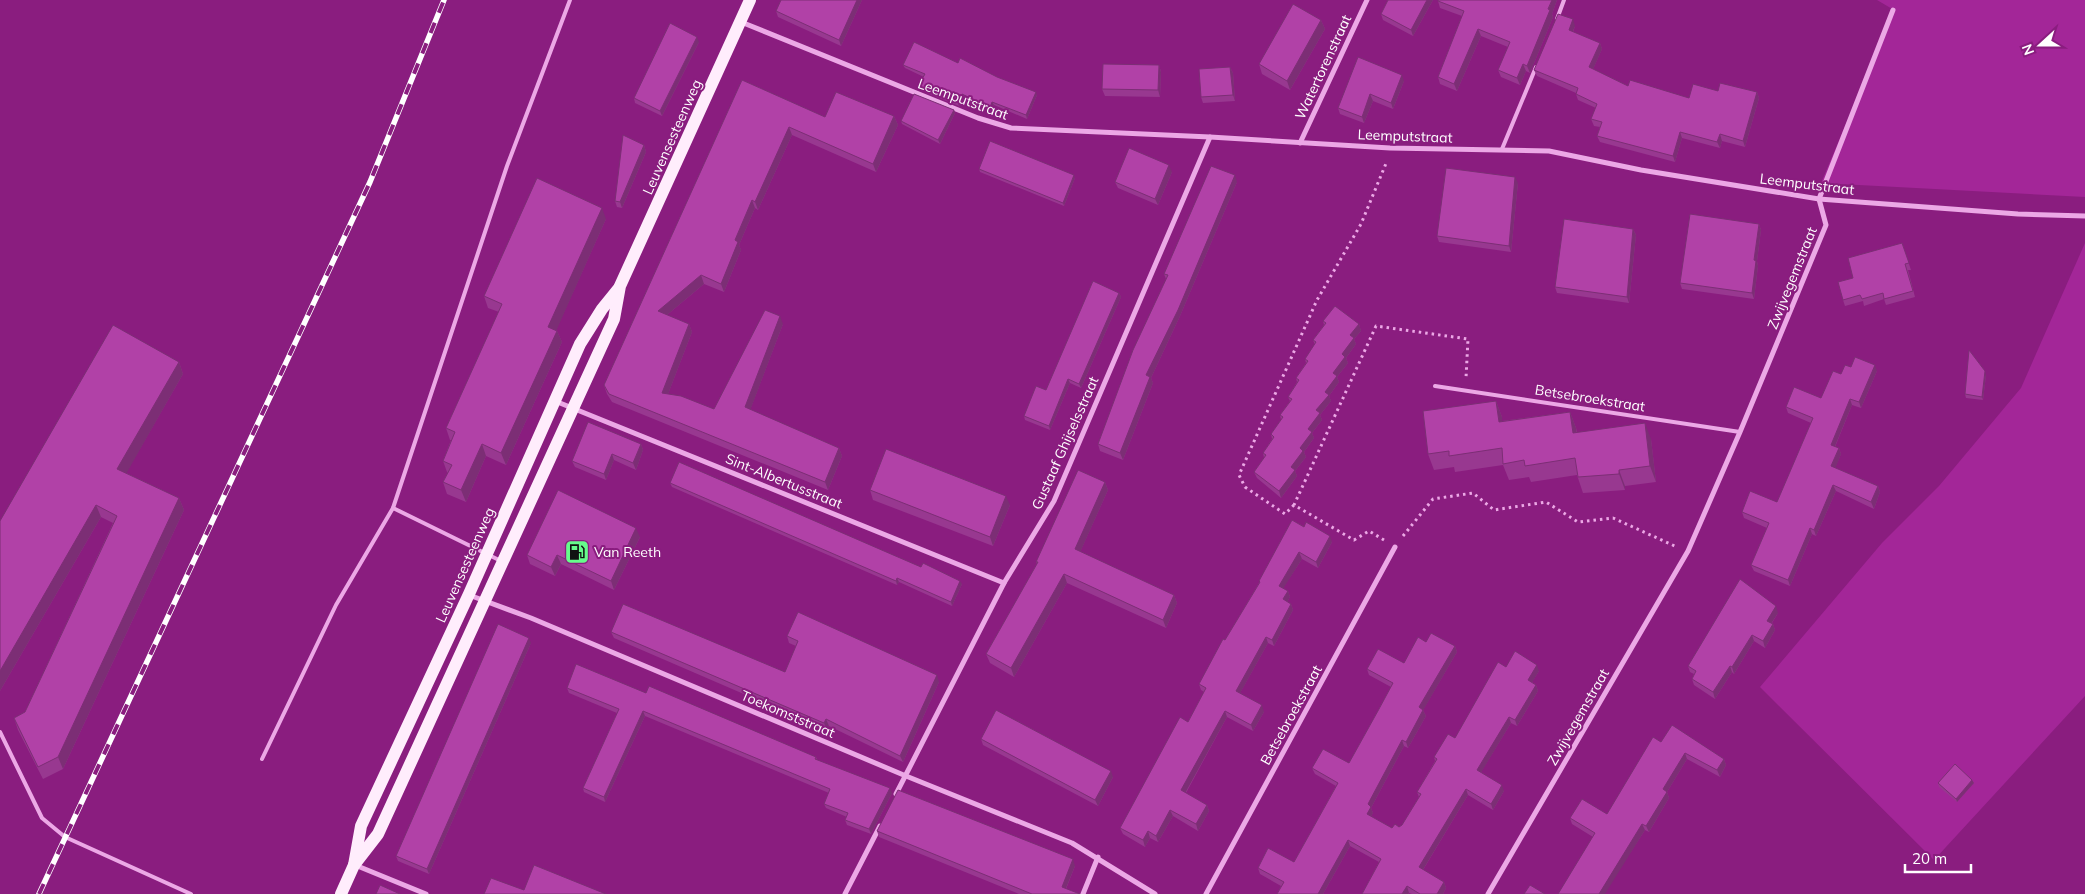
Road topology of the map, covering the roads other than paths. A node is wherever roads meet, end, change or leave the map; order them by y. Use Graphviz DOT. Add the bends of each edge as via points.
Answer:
graph roads {
  1 [pos="570,0"];
  2 [pos="750,0"];
  3 [pos="1367,0"];
  4 [pos="1564,0"];
  5 [pos="1893,10"];
  6 [pos="740,22"];
  7 [pos="1553,26"];
  8 [pos="1539,62"];
  9 [pos="1210,137"];
  10 [pos="1300,143"];
  11 [pos="1502,149"];
  12 [pos="1819,199"];
  13 [pos="2085,216"];
  14 [pos="620,286"];
  15 [pos="1435,386"];
  16 [pos="554,401"];
  17 [pos="573,408"];
  18 [pos="1740,432"];
  19 [pos="394,508"];
  20 [pos="1395,547"];
  21 [pos="487,554"];
  22 [pos="502,562"];
  23 [pos="1004,584"];
  24 [pos="469,594"];
  25 [pos="484,600"];
  26 [pos="0,732"];
  27 [pos="262,759"];
  28 [pos="906,776"];
  29 [pos="893,801"];
  30 [pos="884,818"];
  31 [pos="1098,857"];
  32 [pos="354,865"];
  33 [pos="190,894"];
  34 [pos="341,894"];
  35 [pos="426,894"];
  36 [pos="844,894"];
  37 [pos="1083,894"];
  38 [pos="1155,894"];
  39 [pos="1206,894"];
  40 [pos="1488,894"];
  1 -- 19 [label="lane" via="507,166"];
  2 -- 6 [label="main road, Leuvensesteenweg"];
  3 -- 10 [label="street, Watertorenstraat"];
  4 -- 7 [label="lane"];
  5 -- 12 [label="street"];
  6 -- 9 [label="street, Leemputstraat" via="978,118 1011,128"];
  6 -- 14 [label="main road, Leuvensesteenweg"];
  8 -- 11 [label="lane"];
  9 -- 10 [label="street, Leemputstraat"];
  9 -- 23 [label="street, Gustaaf Ghijselsstraat" via="1054,501"];
  10 -- 11 [label="street, Leemputstraat"];
  11 -- 12 [label="street, Leemputstraat" via="1549,151"];
  12 -- 13 [label="street, Leemputstraat"];
  12 -- 18 [label="street, Zwijvegemstraat" via="1826,225"];
  14 -- 16 [label="main road, Leuvensesteenweg" via="580,344"];
  14 -- 17 [label="main road, Leuvensesteenweg" via="614,319"];
  15 -- 18 [label="lane, Betsebroekstraat"];
  16 -- 17 [label="street, Sint-Albertusstraat"];
  16 -- 21 [label="main road, Leuvensesteenweg"];
  17 -- 22 [label="main road, Leuvensesteenweg"];
  17 -- 23 [label="street, Sint-Albertusstraat"];
  18 -- 40 [label="street, Zwijvegemstraat" via="1688,552"];
  19 -- 21 [label="lane"];
  19 -- 27 [label="lane" via="336,605"];
  20 -- 39 [label="street, Betsebroekstraat"];
  21 -- 22 [label="lane"];
  21 -- 24 [label="main road, Leuvensesteenweg"];
  22 -- 25 [label="main road, Leuvensesteenweg"];
  23 -- 28 [label="street, Gustaaf Ghijselsstraat"];
  24 -- 25 [label="street, Toekomststraat"];
  24 -- 32 [label="main road, Leuvensesteenweg" via="361,826"];
  25 -- 28 [label="street, Toekomststraat"];
  25 -- 32 [label="main road, Leuvensesteenweg" via="378,834"];
  26 -- 33 [label="lane" via="42,818 65,837"];
  28 -- 29 [label="street, Gustaaf Ghijselsstraat"];
  28 -- 31 [label="street, Toekomststraat" via="1072,843"];
  30 -- 36 [label="street"];
  31 -- 37 [label="street"];
  31 -- 38 [label="street, Toekomststraat"];
  32 -- 34 [label="main road, Leuvensesteenweg"];
  32 -- 35 [label="street"];
}
